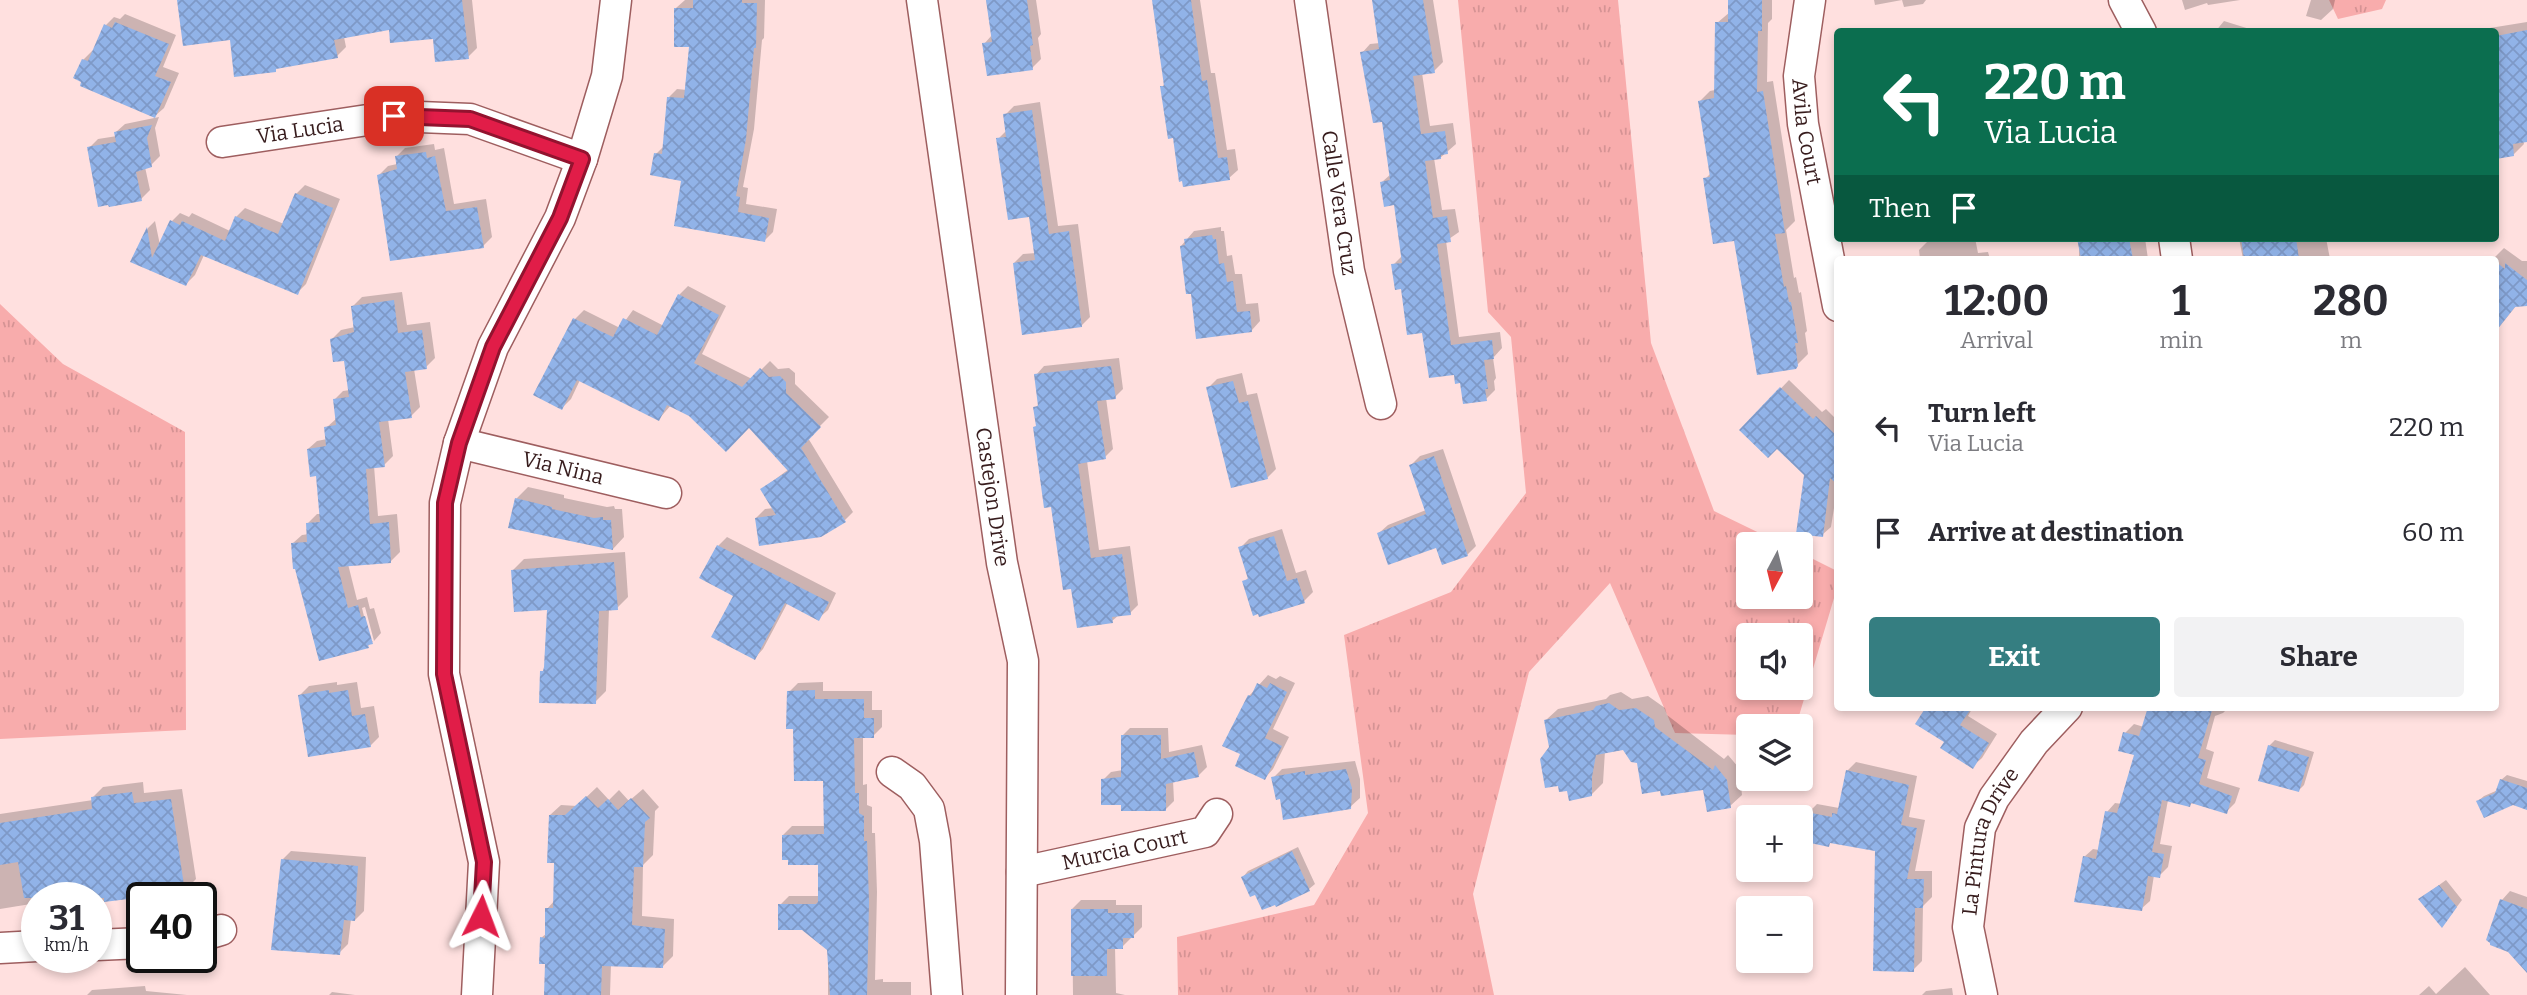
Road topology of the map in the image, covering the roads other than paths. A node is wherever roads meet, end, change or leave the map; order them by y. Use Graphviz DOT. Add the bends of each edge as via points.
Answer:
graph roads {
  1 [pos="616,0"];
  2 [pos="922,0"];
  3 [pos="1310,0"];
  4 [pos="1810,0"];
  5 [pos="2124,0"];
  6 [pos="2139,28"];
  7 [pos="222,142"];
  8 [pos="582,159"];
  9 [pos="1834,284"];
  10 [pos="1381,404"];
  11 [pos="459,443"];
  12 [pos="666,493"];
  13 [pos="2063,711"];
  14 [pos="892,772"];
  15 [pos="1217,814"];
  16 [pos="1022,872"];
  17 [pos="21,947"];
  18 [pos="0,948"];
  19 [pos="477,995"];
  20 [pos="947,995"];
  21 [pos="1021,995"];
  22 [pos="1982,995"];
  1 -- 8 [label="street" via="607,76"];
  2 -- 16 [label="street, Castejon Drive" via="1002,562 1023,661"];
  3 -- 10 [label="street, Calle Vera Cruz" via="1349,271"];
  4 -- 9 [label="street, Avila Court" via="1799,76 1802,112"];
  5 -- 6 [label="street"];
  7 -- 8 [label="street, Via Lucia" via="394,116 470,119"];
  8 -- 11 [label="street" via="560,218 493,347"];
  11 -- 12 [label="street, Via Nina"];
  11 -- 19 [label="street" via="445,503 444,674 484,862"];
  13 -- 22 [label="street, La Pintura Drive" via="2034,742 1994,798 1980,828 1968,927"];
  14 -- 20 [label="street" via="912,786 929,809"];
  15 -- 16 [label="street, Murcia Court" via="1205,832"];
  16 -- 21 [label="street, Castejon Drive"];
  17 -- 18 [label="street"];
}
